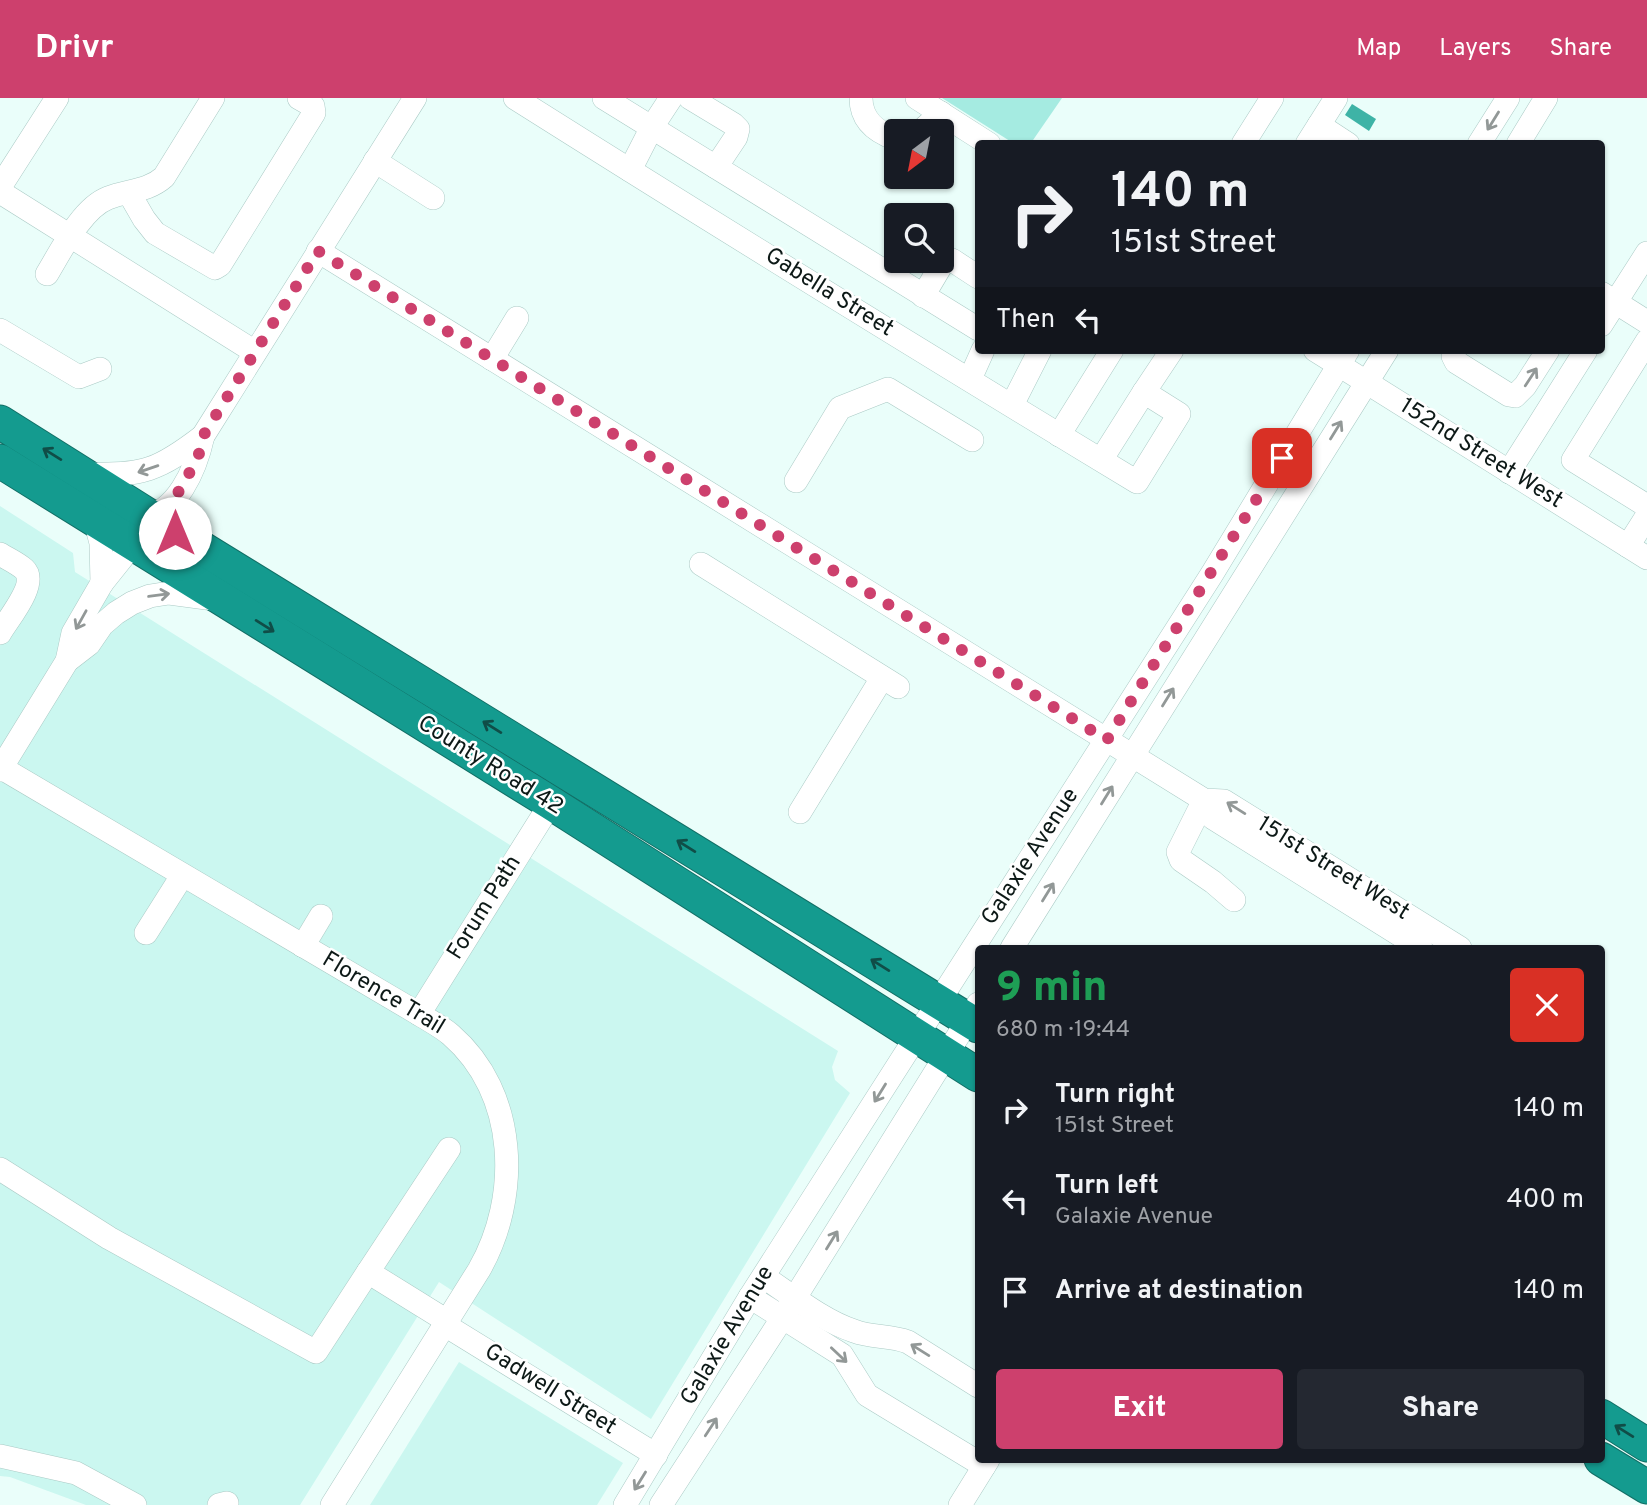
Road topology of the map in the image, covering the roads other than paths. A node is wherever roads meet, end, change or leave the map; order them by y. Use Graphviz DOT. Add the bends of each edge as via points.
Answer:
graph roads {
  1 [pos="57,98"];
  2 [pos="213,98"];
  3 [pos="299,98"];
  4 [pos="415,98"];
  5 [pos="515,98"];
  6 [pos="604,98"];
  7 [pos="671,98"];
  8 [pos="690,98"];
  9 [pos="861,98"];
  10 [pos="917,98"];
  11 [pos="1272,98"];
  12 [pos="1508,98"];
  13 [pos="1546,98"];
  14 [pos="1334,99"];
  15 [pos="941,113"];
  16 [pos="934,119"];
  17 [pos="652,127"];
  18 [pos="884,133"];
  19 [pos="1313,134"];
  20 [pos="983,140"];
  21 [pos="1246,140"];
  22 [pos="1334,140"];
  23 [pos="1482,140"];
  24 [pos="1520,140"];
  25 [pos="375,161"];
  26 [pos="716,167"];
  27 [pos="629,170"];
  28 [pos="0,187"];
  29 [pos="0,192"];
  30 [pos="129,193"];
  31 [pos="433,198"];
  32 [pos="71,236"];
  33 [pos="318,251"];
  34 [pos="1647,253"];
  35 [pos="47,274"];
  36 [pos="975,275"];
  37 [pos="923,296"];
  38 [pos="1608,298"];
  39 [pos="517,318"];
  40 [pos="1647,322"];
  41 [pos="975,327"];
  42 [pos="0,330"];
  43 [pos="1645,348"];
  44 [pos="255,352"];
  45 [pos="981,354"];
  46 [pos="1039,354"];
  47 [pos="1110,354"];
  48 [pos="1169,354"];
  49 [pos="1384,354"];
  50 [pos="1545,354"];
  51 [pos="1583,354"];
  52 [pos="1343,358"];
  53 [pos="492,359"];
  54 [pos="1461,359"];
  55 [pos="100,369"];
  56 [pos="970,379"];
  57 [pos="1366,383"];
  58 [pos="1144,392"];
  59 [pos="1012,405"];
  60 [pos="0,422"];
  61 [pos="1059,435"];
  62 [pos="203,436"];
  63 [pos="972,440"];
  64 [pos="1101,460"];
  65 [pos="0,461"];
  66 [pos="1509,472"];
  67 [pos="85,474"];
  68 [pos="796,481"];
  69 [pos="1647,506"];
  70 [pos="89,516"];
  71 [pos="1647,516"];
  72 [pos="166,518"];
  73 [pos="139,548"];
  74 [pos="1637,552"];
  75 [pos="0,554"];
  76 [pos="701,564"];
  77 [pos="231,567"];
  78 [pos="102,583"];
  79 [pos="222,600"];
  80 [pos="0,633"];
  81 [pos="67,661"];
  82 [pos="1107,740"];
  83 [pos="1132,755"];
  84 [pos="0,768"];
  85 [pos="1204,800"];
  86 [pos="551,803"];
  87 [pos="800,811"];
  88 [pos="182,876"];
  89 [pos="1234,900"];
  90 [pos="321,916"];
  91 [pos="146,933"];
  92 [pos="1014,945"];
  93 [pos="1416,945"];
  94 [pos="1455,945"];
  95 [pos="303,946"];
  96 [pos="938,1001"];
  97 [pos="419,1014"];
  98 [pos="975,1017"];
  99 [pos="916,1035"];
  100 [pos="948,1056"];
  101 [pos="975,1073"];
  102 [pos="449,1149"];
  103 [pos="0,1170"];
  104 [pos="368,1272"];
  105 [pos="764,1277"];
  106 [pos="750,1297"];
  107 [pos="795,1297"];
  108 [pos="783,1317"];
  109 [pos="446,1323"];
  110 [pos="975,1384"];
  111 [pos="1605,1419"];
  112 [pos="1647,1445"];
  113 [pos="656,1455"];
  114 [pos="0,1456"];
  115 [pos="975,1457"];
  116 [pos="1605,1461"];
  117 [pos="986,1463"];
  118 [pos="1647,1487"];
  119 [pos="135,1505"];
  120 [pos="332,1505"];
  121 [pos="625,1505"];
  122 [pos="661,1505"];
  123 [pos="960,1505"];
  1 -- 28 [label="street"];
  2 -- 30 [label="street" via="164,177 155,185"];
  3 -- 30 [label="street" via="313,106 314,113 215,268 155,233"];
  4 -- 25 [label="street"];
  5 -- 27 [label="street, Gabella Street"];
  6 -- 17 [label="street"];
  7 -- 17 [label="street"];
  8 -- 26 [label="street" via="738,129"];
  9 -- 18 [label="street" via="863,116"];
  10 -- 15 [label="street"];
  11 -- 21 [label="street"];
  12 -- 23 [label="street, one-way"];
  13 -- 24 [label="street"];
  14 -- 19 [label="street"];
  15 -- 16 [label="street"];
  15 -- 20 [label="street"];
  17 -- 26 [label="street"];
  17 -- 27 [label="street"];
  19 -- 22 [label="street"];
  25 -- 31 [label="street"];
  25 -- 33 [label="street"];
  26 -- 37 [label="street"];
  27 -- 56 [label="street, Gabella Street"];
  29 -- 32 [label="street"];
  30 -- 32 [label="street" via="98,203"];
  32 -- 35 [label="street"];
  32 -- 44 [label="street"];
  33 -- 44 [label="street"];
  33 -- 53 [label="street, 151st Street West"];
  34 -- 38 [label="street"];
  36 -- 37 [label="street" via="947,260"];
  37 -- 41 [label="street"];
  38 -- 40 [label="street"];
  39 -- 53 [label="street"];
  42 -- 55 [label="street" via="79,377"];
  43 -- 69 [label="street" via="1573,460"];
  44 -- 62 [label="street"];
  45 -- 56 [label="street"];
  46 -- 59 [label="street"];
  47 -- 61 [label="street"];
  48 -- 58 [label="street"];
  49 -- 57 [label="street, Galaxie Avenue"];
  54 -- 50 [label="street, one-way" via="1515,396"];
  51 -- 66 [label="street"];
  52 -- 57 [label="street, 152nd Street West"];
  52 -- 82 [label="street, Galaxie Avenue"];
  53 -- 82 [label="street, 151st Street West"];
  56 -- 59 [label="street, Gabella Street"];
  57 -- 66 [label="street, 152nd Street West"];
  83 -- 57 [label="street, Galaxie Avenue, one-way"];
  58 -- 64 [label="street"];
  58 -- 64 [label="street, Gabella Street" via="1179,414 1138,482"];
  59 -- 61 [label="street, Gabella Street"];
  67 -- 60 [label="highway, County Road 42, one-way"];
  61 -- 64 [label="street, Gabella Street"];
  62 -- 67 [label="street, one-way" via="148,471"];
  62 -- 72 [label="street" via="198,458"];
  63 -- 68 [label="street" via="888,389 840,408"];
  65 -- 70 [label="highway, County Road 42"];
  66 -- 74 [label="street, 152nd Street West"];
  67 -- 72 [label="highway, County Road 42"];
  70 -- 72 [label="street"];
  70 -- 73 [label="highway, County Road 42"];
  70 -- 78 [label="street" via="101,543"];
  71 -- 74 [label="street"];
  72 -- 77 [label="highway, County Road 42"];
  73 -- 77 [label="street" via="158,545"];
  73 -- 78 [label="street" via="117,561"];
  73 -- 79 [label="highway, County Road 42"];
  75 -- 80 [label="street" via="26,570 30,579"];
  76 -- 87 [label="street" via="890,682"];
  96 -- 77 [label="highway, County Road 42, one-way"];
  78 -- 81 [label="street, one-way" via="74,633"];
  81 -- 79 [label="street, one-way" via="116,613 150,596 169,593"];
  79 -- 86 [label="highway, County Road 42, one-way"];
  81 -- 84 [label="street"];
  82 -- 83 [label="street, 151st Street West"];
  82 -- 96 [label="street, Galaxie Avenue"];
  83 -- 85 [label="street, 151st Street West"];
  92 -- 83 [label="street, Galaxie Avenue, one-way"];
  84 -- 88 [label="street, Florence Trail"];
  85 -- 89 [label="street" via="1178,852 1181,860"];
  85 -- 93 [label="street, 151st Street West" via="1213,818"];
  94 -- 85 [label="street, 151st Street West, one-way" via="1224,801"];
  86 -- 97 [label="street, Forum Path"];
  86 -- 99 [label="highway, County Road 42"];
  88 -- 91 [label="street"];
  88 -- 95 [label="street, Florence Trail"];
  90 -- 95 [label="street"];
  95 -- 97 [label="street, Florence Trail"];
  96 -- 98 [label="highway, County Road 42"];
  96 -- 99 [label="street, Galaxie Avenue"];
  97 -- 109 [label="street, Florence Trail" via="450,1034 493,1093 509,1171 487,1257"];
  98 -- 100 [label="street, Galaxie Avenue"];
  99 -- 100 [label="highway, County Road 42"];
  99 -- 105 [label="street, Galaxie Avenue, one-way"];
  100 -- 101 [label="highway, County Road 42"];
  107 -- 100 [label="street, Galaxie Avenue, one-way"];
  102 -- 104 [label="street"];
  103 -- 104 [label="street" via="109,1238 316,1352"];
  104 -- 109 [label="street, Gadwell Street"];
  105 -- 106 [label="street, Galaxie Avenue"];
  105 -- 107 [label="street"];
  106 -- 108 [label="street"];
  106 -- 113 [label="street, Galaxie Avenue"];
  107 -- 108 [label="street, Galaxie Avenue"];
  110 -- 107 [label="street, one-way" via="908,1342 843,1327"];
  108 -- 115 [label="street, one-way" via="842,1355 867,1395"];
  122 -- 108 [label="street, Galaxie Avenue, one-way"];
  109 -- 113 [label="street, Gadwell Street"];
  109 -- 120 [label="street, Florence Trail"];
  112 -- 111 [label="highway, one-way"];
  113 -- 121 [label="street, Galaxie Avenue, one-way"];
  114 -- 119 [label="street" via="76,1474"];
  116 -- 118 [label="highway"];
  117 -- 123 [label="street"];
}
